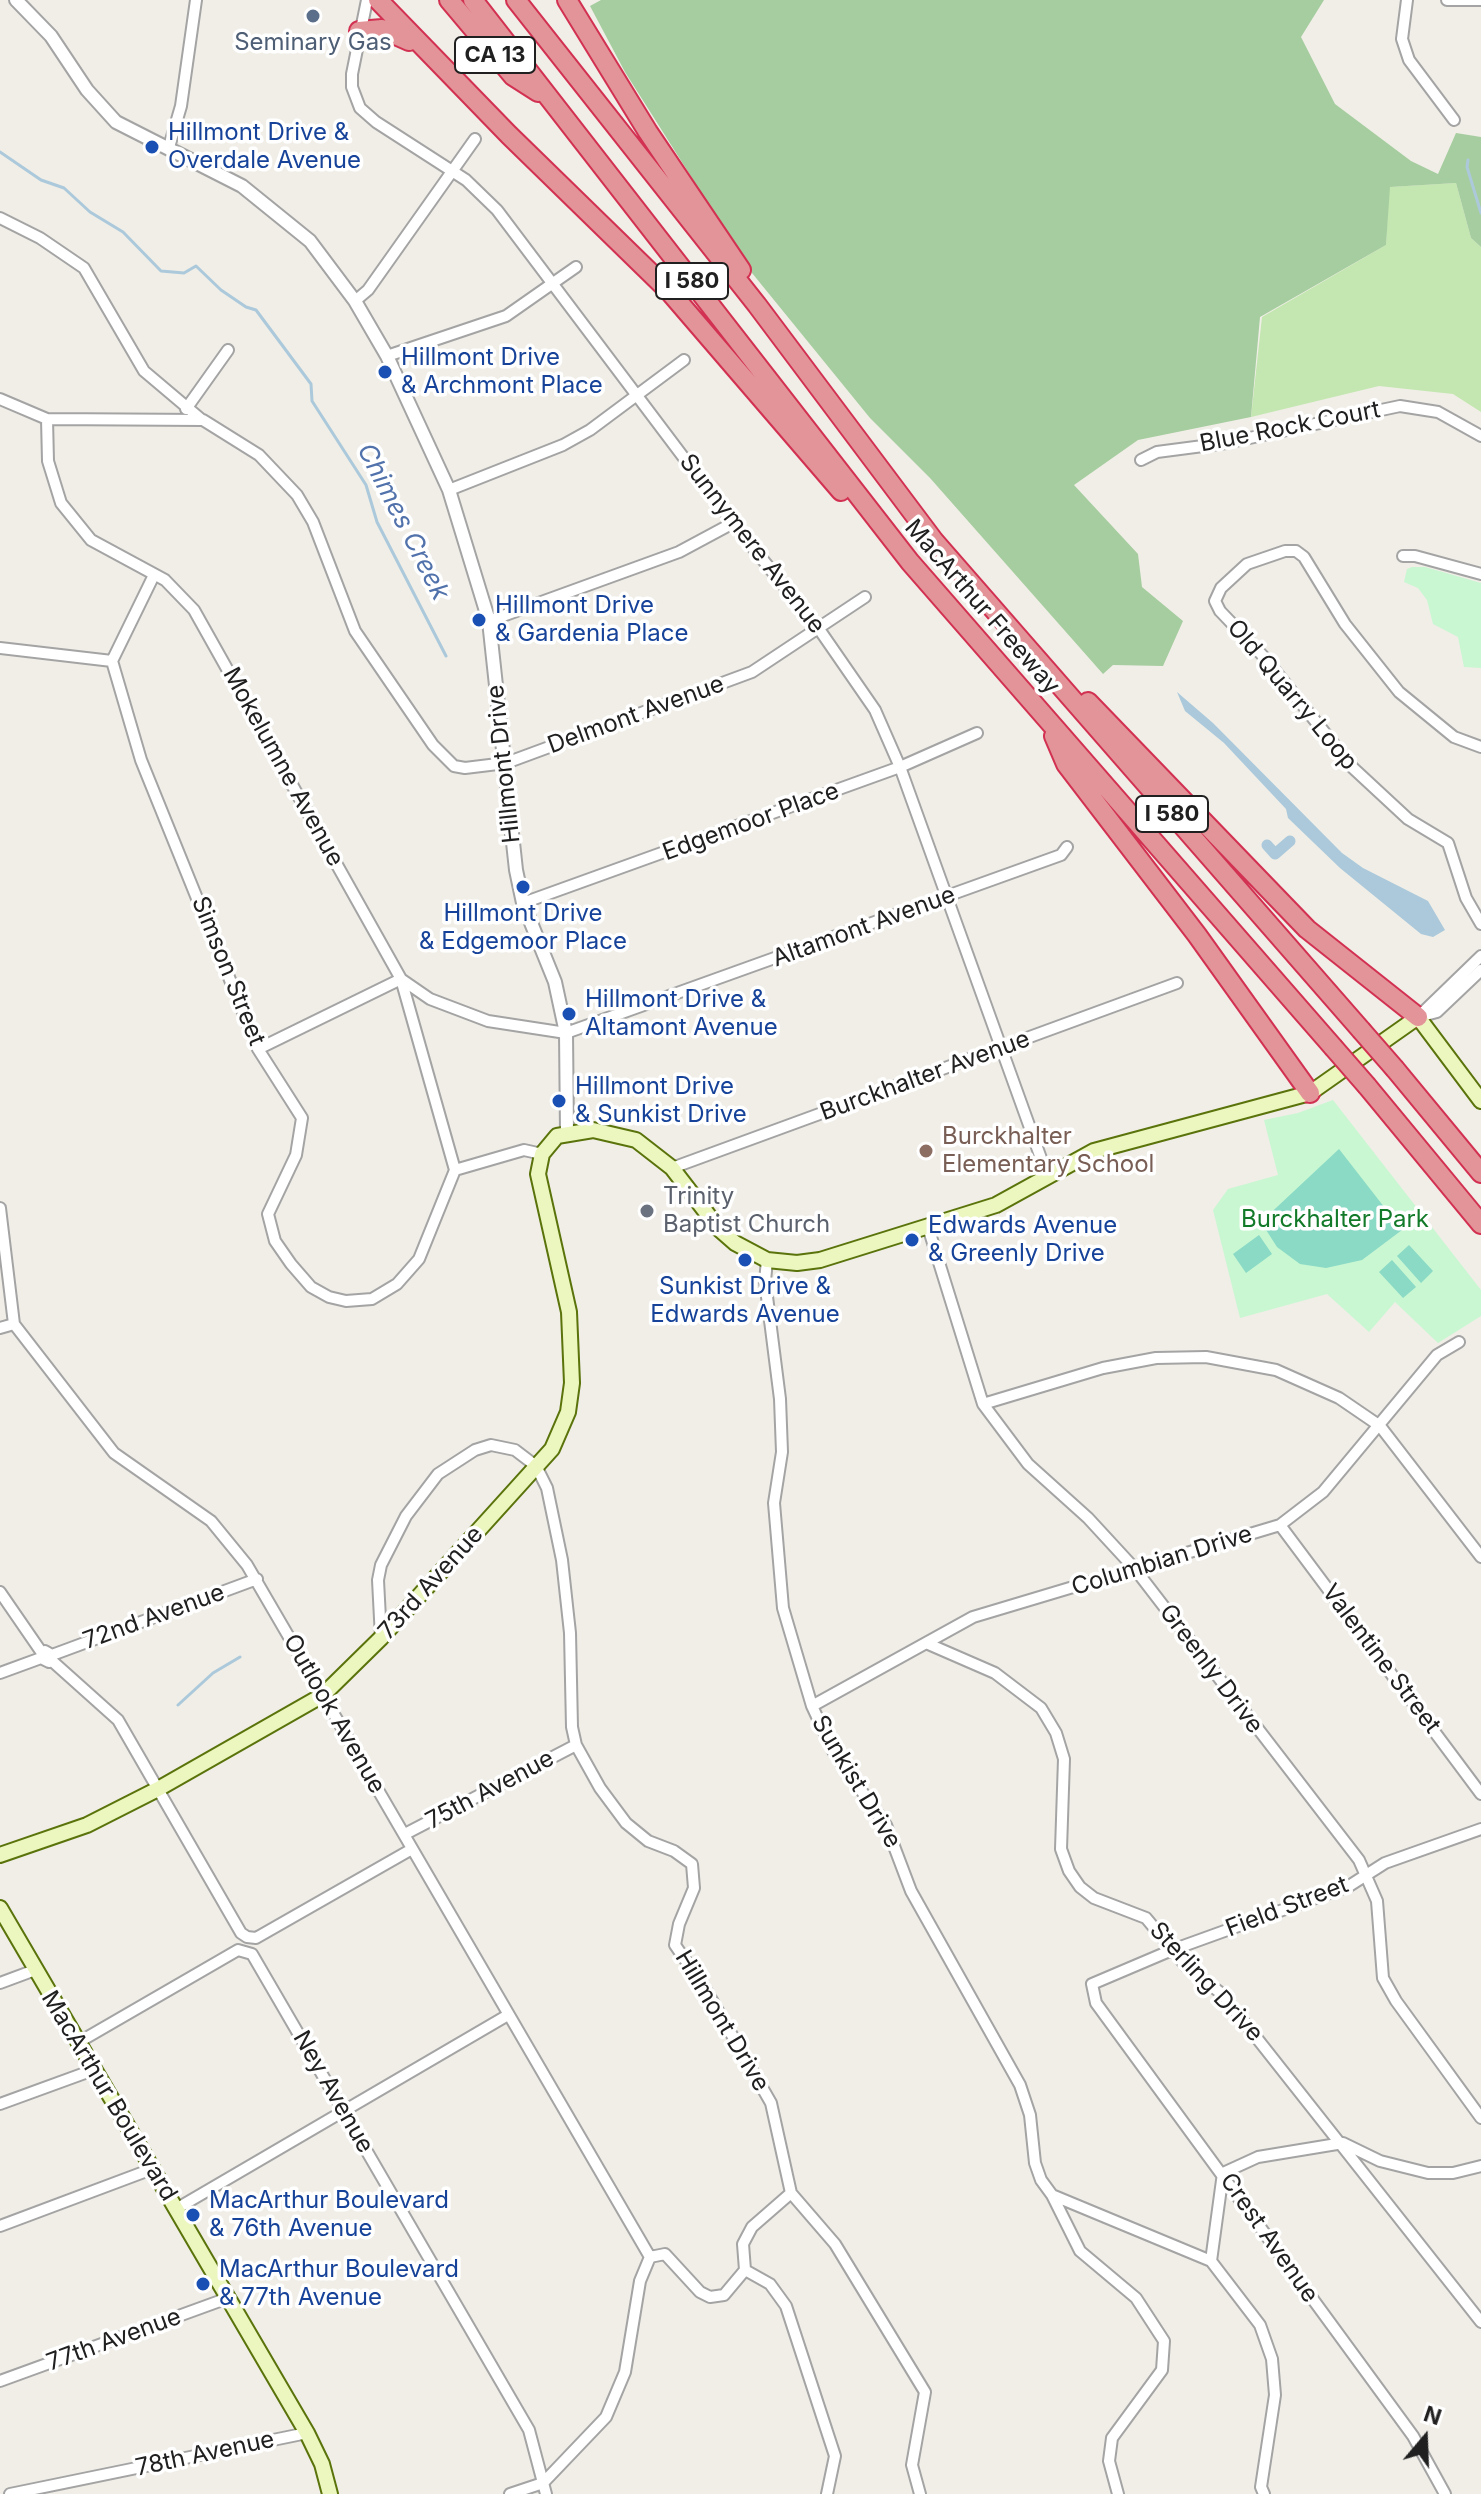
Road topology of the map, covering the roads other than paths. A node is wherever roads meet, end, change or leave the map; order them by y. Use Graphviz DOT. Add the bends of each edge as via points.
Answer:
graph roads {
  1 [pos="16,0"];
  2 [pos="196,0"];
  3 [pos="367,0"];
  4 [pos="378,0"];
  5 [pos="449,0"];
  6 [pos="473,0"];
  7 [pos="516,0"];
  8 [pos="567,0"];
  9 [pos="1407,0"];
  10 [pos="1447,0"];
  11 [pos="1481,0"];
  12 [pos="359,31"];
  13 [pos="437,62"];
  14 [pos="551,100"];
  15 [pos="1454,120"];
  16 [pos="475,139"];
  17 [pos="169,147"];
  18 [pos="451,172"];
  19 [pos="0,218"];
  20 [pos="576,267"];
  21 [pos="554,284"];
  22 [pos="355,301"];
  23 [pos="757,305"];
  24 [pos="228,350"];
  25 [pos="387,356"];
  26 [pos="684,360"];
  27 [pos="636,394"];
  28 [pos="0,399"];
  29 [pos="186,409"];
  30 [pos="47,419"];
  31 [pos="203,420"];
  32 [pos="1481,436"];
  33 [pos="1141,460"];
  34 [pos="449,490"];
  35 [pos="733,523"];
  36 [pos="1403,556"];
  37 [pos="910,562"];
  38 [pos="1481,574"];
  39 [pos="154,575"];
  40 [pos="865,597"];
  41 [pos="982,598"];
  42 [pos="489,621"];
  43 [pos="819,629"];
  44 [pos="0,648"];
  45 [pos="112,661"];
  46 [pos="1047,719"];
  47 [pos="977,733"];
  48 [pos="1481,747"];
  49 [pos="506,763"];
  50 [pos="900,767"];
  51 [pos="1067,847"];
  52 [pos="946,897"];
  53 [pos="523,903"];
  54 [pos="1481,924"];
  55 [pos="1481,956"];
  56 [pos="1481,970"];
  57 [pos="401,979"];
  58 [pos="1177,983"];
  59 [pos="1418,1017"];
  60 [pos="566,1033"];
  61 [pos="258,1049"];
  62 [pos="1002,1049"];
  63 [pos="1310,1093"];
  64 [pos="1481,1101"];
  65 [pos="567,1133"];
  66 [pos="542,1154"];
  67 [pos="672,1168"];
  68 [pos="455,1170"];
  69 [pos="1481,1173"];
  70 [pos="1047,1175"];
  71 [pos="0,1208"];
  72 [pos="1481,1224"];
  73 [pos="928,1227"];
  74 [pos="767,1260"];
  75 [pos="14,1324"];
  76 [pos="0,1328"];
  77 [pos="1459,1342"];
  78 [pos="983,1404"];
  79 [pos="1380,1426"];
  80 [pos="536,1466"];
  81 [pos="1280,1525"];
  82 [pos="1481,1557"];
  83 [pos="1135,1569"];
  84 [pos="257,1579"];
  85 [pos="0,1592"];
  86 [pos="381,1638"];
  87 [pos="926,1643"];
  88 [pos="47,1656"];
  89 [pos="0,1673"];
  90 [pos="323,1695"];
  91 [pos="812,1706"];
  92 [pos="576,1745"];
  93 [pos="158,1789"];
  94 [pos="1481,1794"];
  95 [pos="1481,1829"];
  96 [pos="405,1834"];
  97 [pos="412,1849"];
  98 [pos="0,1855"];
  99 [pos="1367,1874"];
  100 [pos="0,1908"];
  101 [pos="1172,1950"];
  102 [pos="35,1970"];
  103 [pos="0,1983"];
  104 [pos="1092,1984"];
  105 [pos="508,2015"];
  106 [pos="79,2042"];
  107 [pos="96,2069"];
  108 [pos="0,2104"];
  109 [pos="344,2110"];
  110 [pos="1481,2118"];
  111 [pos="1343,2143"];
  112 [pos="1481,2166"];
  113 [pos="152,2169"];
  114 [pos="1223,2173"];
  115 [pos="791,2193"];
  116 [pos="1052,2195"];
  117 [pos="176,2209"];
  118 [pos="0,2226"];
  119 [pos="650,2257"];
  120 [pos="1211,2261"];
  121 [pos="745,2270"];
  122 [pos="228,2298"];
  123 [pos="1481,2322"];
  124 [pos="0,2381"];
  125 [pos="307,2433"];
  126 [pos="544,2489"];
  127 [pos="10,2494"];
  128 [pos="330,2494"];
  129 [pos="510,2494"];
  130 [pos="827,2494"];
  131 [pos="920,2494"];
  132 [pos="1118,2494"];
  133 [pos="1264,2494"];
  134 [pos="1445,2494"];
  1 -- 17 [label="street, Hillmont Drive" via="51,36 116,122"];
  2 -- 17 [label="street" via="181,106"];
  3 -- 12 [label="street, Sunnymere Avenue"];
  4 -- 13 [label="highway"];
  5 -- 14 [label="highway, CA 13" via="513,76"];
  6 -- 14 [label="highway, MacArthur Freeway / I 580"];
  7 -- 23 [label="highway, MacArthur Freeway / I 580"];
  8 -- 23 [label="highway" via="648,132 738,262"];
  9 -- 15 [label="street" via="1402,39 1409,60"];
  10 -- 11 [label="street"];
  12 -- 13 [label="highway" via="393,31"];
  12 -- 18 [label="street, Sunnymere Avenue" via="352,87 360,108"];
  13 -- 37 [label="highway" via="669,291 808,456"];
  14 -- 37 [label="highway, MacArthur Freeway / I 580"];
  16 -- 18 [label="street"];
  17 -- 22 [label="street, Hillmont Drive" via="273,207 310,241"];
  18 -- 21 [label="street, Sunnymere Avenue" via="488,199"];
  18 -- 22 [label="street"];
  19 -- 29 [label="street, Delmont Avenue" via="84,268 144,371"];
  20 -- 21 [label="street"];
  21 -- 25 [label="street" via="506,316"];
  21 -- 27 [label="street, Sunnymere Avenue"];
  22 -- 25 [label="street, Hillmont Drive"];
  23 -- 41 [label="highway, MacArthur Freeway / I 580"];
  24 -- 29 [label="street"];
  25 -- 34 [label="street, Hillmont Drive"];
  26 -- 27 [label="street"];
  27 -- 34 [label="street" via="563,445"];
  27 -- 35 [label="street, Sunnymere Avenue"];
  28 -- 30 [label="street"];
  29 -- 31 [label="street, Delmont Avenue"];
  30 -- 31 [label="street"];
  30 -- 39 [label="street, Mokelumne Avenue" via="48,461 61,503 91,540"];
  31 -- 49 [label="street, Delmont Avenue" via="259,455 297,495 313,522 355,631 446,759 465,768"];
  32 -- 33 [label="street, Blue Rock Court" via="1438,412 1400,406 1157,452"];
  34 -- 42 [label="street, Hillmont Drive"];
  35 -- 42 [label="street" via="679,552"];
  35 -- 43 [label="street, Sunnymere Avenue"];
  36 -- 38 [label="street"];
  37 -- 46 [label="highway, MacArthur Freeway / I 580"];
  39 -- 45 [label="street"];
  39 -- 57 [label="street, Mokelumne Avenue" via="183,597 205,626"];
  40 -- 43 [label="street, Delmont Avenue"];
  41 -- 59 [label="highway" via="1141,754 1286,909"];
  41 -- 69 [label="highway, MacArthur Freeway / I 580, bridge"];
  42 -- 49 [label="street, Hillmont Drive"];
  43 -- 49 [label="street, Delmont Avenue" via="752,672"];
  43 -- 50 [label="street, Sunnymere Avenue" via="875,710"];
  44 -- 45 [label="street"];
  45 -- 61 [label="street, Simson Street" via="141,760"];
  46 -- 63 [label="highway" via="1066,764"];
  46 -- 72 [label="highway, MacArthur Freeway / I 580, bridge"];
  47 -- 50 [label="street, Edgemoor Place"];
  48 -- 54 [label="street, Old Quarry Loop" via="1454,737 1399,692 1296,551 1247,564 1221,588 1215,601 1220,611 1353,768 1408,819 1448,843 1466,898"];
  49 -- 53 [label="street, Hillmont Drive" via="512,851"];
  50 -- 52 [label="street, Sunnymere Avenue"];
  50 -- 53 [label="street, Edgemoor Place"];
  51 -- 52 [label="street, Altamont Avenue" via="1061,855"];
  52 -- 60 [label="street, Altamont Avenue"];
  52 -- 62 [label="street, Sunnymere Avenue"];
  53 -- 60 [label="street, Hillmont Drive" via="555,982"];
  55 -- 59 [label="street"];
  56 -- 59 [label="street" via="1437,1012"];
  57 -- 60 [label="street, Altamont Avenue" via="430,999 488,1021"];
  57 -- 61 [label="street"];
  57 -- 68 [label="street, Mokelumne Avenue"];
  58 -- 62 [label="street, Burckhalter Avenue"];
  59 -- 63 [label="main road"];
  59 -- 64 [label="main road"];
  60 -- 65 [label="street, Hillmont Drive"];
  61 -- 68 [label="street, Simson Street" via="296,1104 302,1128 296,1155 272,1201 269,1226 311,1287 346,1301 372,1299 397,1284 419,1259"];
  62 -- 67 [label="street, Burckhalter Avenue"];
  62 -- 70 [label="street, Sunnymere Avenue"];
  63 -- 70 [label="main road" via="1094,1151"];
  65 -- 66 [label="main road"];
  65 -- 67 [label="main road" via="616,1133 636,1140"];
  66 -- 68 [label="street" via="524,1150"];
  66 -- 80 [label="main road, 73rd Avenue" via="538,1174 569,1312 572,1383 562,1431"];
  67 -- 74 [label="main road" via="719,1229"];
  70 -- 73 [label="main road" via="1022,1194"];
  71 -- 75 [label="street"];
  73 -- 74 [label="main road" via="820,1260"];
  73 -- 78 [label="street, Greenly Drive"];
  74 -- 91 [label="street, Sunkist Drive" via="782,1452 774,1503 783,1608"];
  75 -- 76 [label="street"];
  75 -- 84 [label="street, Outlook Avenue" via="114,1453 211,1521"];
  77 -- 79 [label="street, Columbian Drive" via="1437,1355"];
  78 -- 79 [label="street" via="1129,1362 1206,1357 1297,1376"];
  78 -- 83 [label="street, Greenly Drive" via="1028,1464"];
  79 -- 81 [label="street, Columbian Drive" via="1323,1492"];
  79 -- 82 [label="street"];
  80 -- 86 [label="main road, 73rd Avenue"];
  80 -- 86 [label="street" via="515,1450 491,1445 438,1474 406,1516 381,1565"];
  80 -- 92 [label="street, Hillmont Drive" via="547,1488 562,1560"];
  81 -- 83 [label="street, Columbian Drive"];
  81 -- 94 [label="street, Valentine Street"];
  83 -- 87 [label="street, Columbian Drive" via="973,1617"];
  83 -- 99 [label="street, Greenly Drive"];
  84 -- 88 [label="street, 72nd Avenue"];
  84 -- 90 [label="street, Outlook Avenue"];
  85 -- 88 [label="street"];
  86 -- 90 [label="main road, 73rd Avenue"];
  87 -- 91 [label="street, Columbian Drive"];
  87 -- 101 [label="street, Sterling Drive" via="995,1673 1041,1708 1064,1759 1061,1849 1069,1871 1094,1898 1146,1918"];
  88 -- 89 [label="street, 72nd Avenue"];
  88 -- 93 [label="street" via="118,1720"];
  90 -- 93 [label="main road, 73rd Avenue"];
  90 -- 96 [label="street, Outlook Avenue"];
  91 -- 116 [label="street, Sunkist Drive" via="833,1751 886,1825 911,1891 1020,2085 1030,2115 1035,2163"];
  92 -- 96 [label="street, 75th Avenue"];
  92 -- 115 [label="street, Hillmont Drive" via="626,1823 692,1864 694,1888 675,1945 771,2103"];
  93 -- 97 [label="street, 75th Avenue" via="247,1937 256,1938"];
  93 -- 98 [label="main road, 73rd Avenue" via="87,1825"];
  95 -- 99 [label="street, Field Street"];
  96 -- 97 [label="street, Outlook Avenue"];
  97 -- 105 [label="street, Outlook Avenue"];
  99 -- 101 [label="street, Field Street" via="1349,1886"];
  99 -- 110 [label="street, Greenly Drive" via="1377,1901 1383,1978"];
  100 -- 102 [label="main road, MacArthur Boulevard"];
  101 -- 104 [label="street, Field Street"];
  101 -- 111 [label="street, Sterling Drive" via="1222,1994"];
  102 -- 103 [label="street"];
  102 -- 106 [label="main road, MacArthur Boulevard"];
  104 -- 114 [label="street, Crest Avenue" via="1096,2003"];
  105 -- 109 [label="street"];
  105 -- 119 [label="street, Outlook Avenue"];
  106 -- 107 [label="main road, MacArthur Boulevard"];
  106 -- 109 [label="street, Ney Avenue" via="245,1950"];
  107 -- 108 [label="street"];
  107 -- 113 [label="main road, MacArthur Boulevard"];
  109 -- 117 [label="street"];
  109 -- 126 [label="street, Ney Avenue" via="529,2430"];
  111 -- 112 [label="street" via="1380,2161 1428,2173"];
  111 -- 114 [label="street" via="1258,2157"];
  111 -- 123 [label="street, Sterling Drive"];
  113 -- 117 [label="main road, MacArthur Boulevard"];
  113 -- 118 [label="street"];
  114 -- 120 [label="street"];
  114 -- 134 [label="street, Crest Avenue" via="1413,2436"];
  115 -- 121 [label="street" via="752,2227 743,2244"];
  115 -- 131 [label="street, Hillmont Drive" via="835,2244 925,2392 912,2465"];
  116 -- 120 [label="street"];
  116 -- 132 [label="street, Sunkist Drive" via="1080,2251 1136,2298 1164,2341 1162,2370 1112,2438 1109,2461"];
  117 -- 122 [label="main road, MacArthur Boulevard"];
  119 -- 121 [label="street" via="665,2254 710,2297 724,2295"];
  119 -- 126 [label="street" via="640,2281 615,2402"];
  120 -- 133 [label="street" via="1260,2325 1272,2359 1275,2395"];
  121 -- 130 [label="street" via="770,2284 786,2306 835,2456"];
  122 -- 124 [label="street, 77th Avenue"];
  122 -- 125 [label="main road, MacArthur Boulevard"];
  125 -- 127 [label="street, 78th Avenue"];
  125 -- 128 [label="main road, MacArthur Boulevard"];
  126 -- 129 [label="street"];
}
